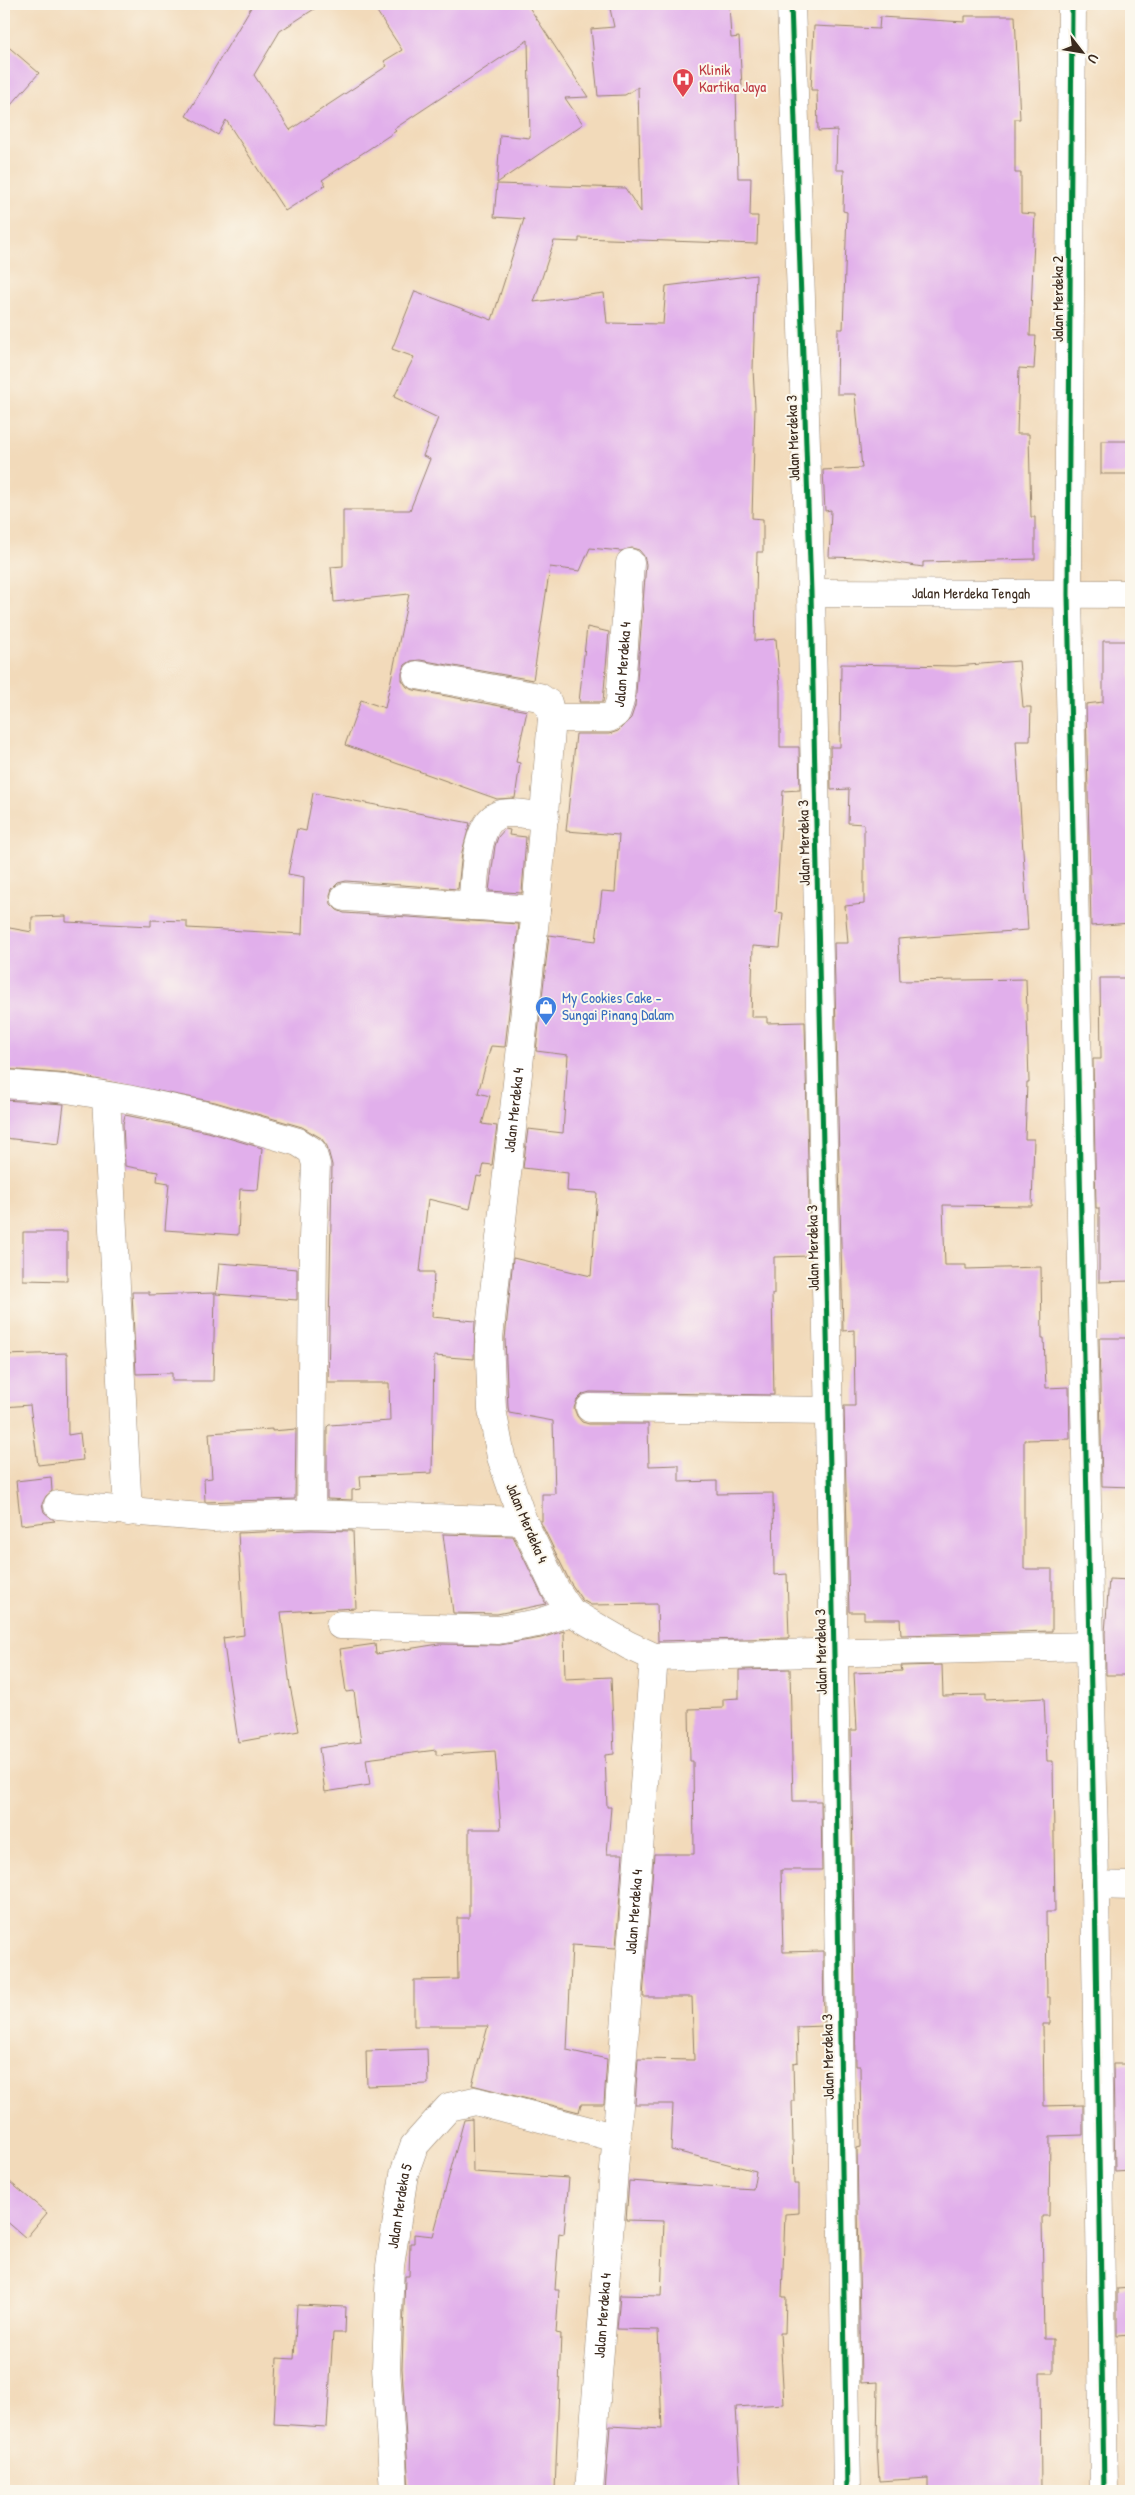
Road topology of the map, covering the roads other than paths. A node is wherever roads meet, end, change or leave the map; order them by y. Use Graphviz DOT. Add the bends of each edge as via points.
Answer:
graph roads {
  1 [pos="791,4"];
  2 [pos="1072,4"];
  3 [pos="630,563"];
  4 [pos="811,593"];
  5 [pos="1131,594"];
  6 [pos="1068,595"];
  7 [pos="417,675"];
  8 [pos="552,718"];
  9 [pos="545,816"];
  10 [pos="344,897"];
  11 [pos="472,906"];
  12 [pos="536,910"];
  13 [pos="4,1084"];
  14 [pos="106,1097"];
  15 [pos="590,1408"];
  16 [pos="829,1411"];
  17 [pos="58,1505"];
  18 [pos="128,1512"];
  19 [pos="311,1514"];
  20 [pos="523,1521"];
  21 [pos="572,1612"];
  22 [pos="340,1625"];
  23 [pos="1090,1646"];
  24 [pos="834,1654"];
  25 [pos="654,1657"];
  26 [pos="1095,1885"];
  27 [pos="1131,1886"];
  28 [pos="617,2138"];
  29 [pos="394,2491"];
  30 [pos="589,2491"];
  31 [pos="847,2491"];
  32 [pos="1104,2491"];
  1 -- 4 [label="street, Jalan Merdeka 3"];
  2 -- 6 [label="street, Jalan Merdeka 2"];
  3 -- 8 [label="street, Jalan Merdeka 4" via="618,710 609,718"];
  4 -- 6 [label="street, Jalan Merdeka Tengah"];
  4 -- 16 [label="street, Jalan Merdeka 3"];
  5 -- 6 [label="street, Jalan Merdeka Tengah"];
  6 -- 23 [label="street, Jalan Merdeka 2"];
  7 -- 8 [label="street" via="539,697 548,703"];
  8 -- 9 [label="street, Jalan Merdeka 4"];
  9 -- 11 [label="street" via="503,814 489,822 480,840"];
  9 -- 12 [label="street, Jalan Merdeka 4"];
  10 -- 11 [label="street"];
  11 -- 12 [label="street"];
  12 -- 20 [label="street, Jalan Merdeka 4" via="490,1338 492,1409 501,1458"];
  13 -- 14 [label="street" via="67,1089"];
  14 -- 18 [label="street"];
  14 -- 19 [label="street" via="212,1117 298,1142 312,1151 316,1164"];
  15 -- 16 [label="street"];
  16 -- 24 [label="street, Jalan Merdeka 3"];
  17 -- 18 [label="street"];
  18 -- 19 [label="street" via="214,1518"];
  19 -- 20 [label="street"];
  20 -- 21 [label="street, Jalan Merdeka 4" via="556,1590"];
  21 -- 22 [label="street" via="538,1623 498,1630"];
  21 -- 25 [label="street, Jalan Merdeka 4"];
  23 -- 24 [label="street"];
  23 -- 26 [label="street, Jalan Merdeka 2"];
  24 -- 25 [label="street"];
  24 -- 31 [label="street, Jalan Merdeka 3"];
  25 -- 28 [label="street, Jalan Merdeka 4"];
  26 -- 27 [label="street"];
  26 -- 32 [label="street, Jalan Merdeka 2"];
  28 -- 29 [label="street, Jalan Merdeka 5" via="475,2101 449,2107 414,2146 404,2174 390,2266 386,2368"];
  28 -- 30 [label="street, Jalan Merdeka 4"];
}
